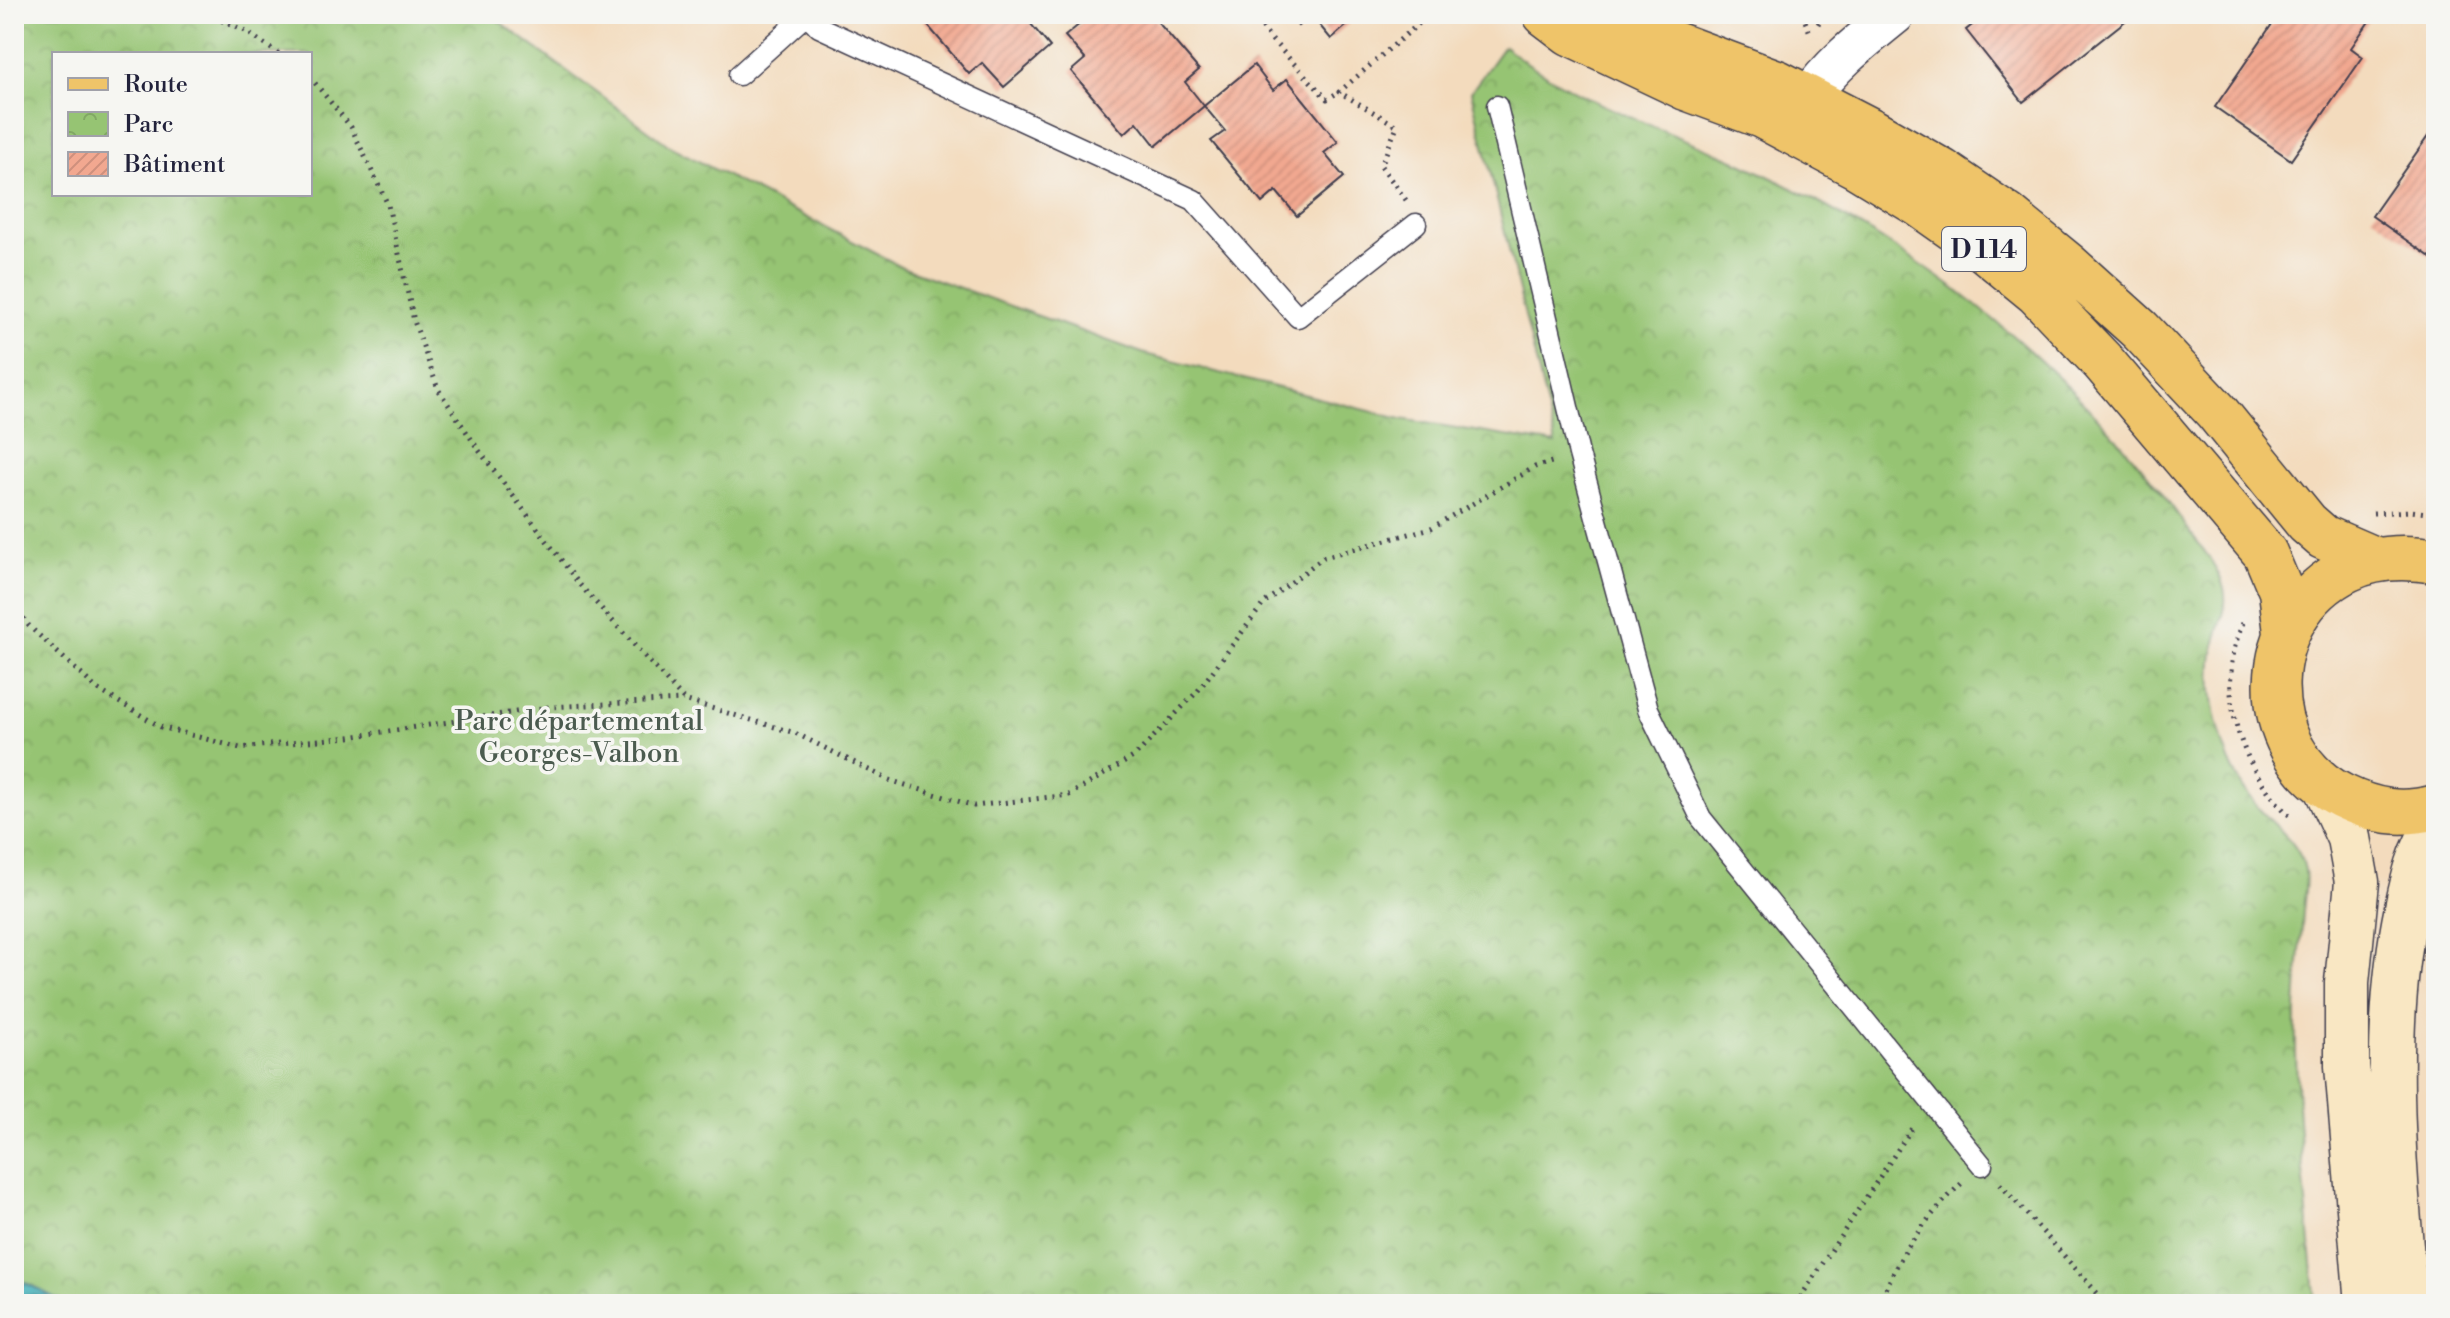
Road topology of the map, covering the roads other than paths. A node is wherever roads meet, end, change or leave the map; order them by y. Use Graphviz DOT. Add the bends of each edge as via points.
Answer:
graph roads {
  1 [pos="1605,14"];
  2 [pos="1895,14"];
  3 [pos="1528,22"];
  4 [pos="739,75"];
  5 [pos="1808,98"];
  6 [pos="1497,106"];
  7 [pos="1416,224"];
  8 [pos="2376,560"];
  9 [pos="2436,561"];
  10 [pos="2286,633"];
  11 [pos="2326,788"];
  12 [pos="2436,807"];
  13 [pos="2436,828"];
  14 [pos="1982,1165"];
  15 [pos="2367,1304"];
  16 [pos="2406,1304"];
  1 -- 5 [label="main road, D 114"];
  2 -- 5 [label="street" via="1824,75"];
  3 -- 10 [label="main road, D 114" via="1570,33 1686,88 1762,116 1856,166 1987,252 2103,362 2265,553 2281,591"];
  4 -- 7 [label="lane" via="807,14 819,27 1194,200 1298,317"];
  5 -- 8 [label="main road, D 114" via="1942,171 2056,255 2140,330 2216,411 2307,523 2323,537"];
  6 -- 14 [label="lane" via="1579,454 1648,709 1701,818"];
  8 -- 9 [label="main road" via="2407,556"];
  8 -- 10 [label="main road" via="2347,569 2322,586"];
  10 -- 11 [label="main road" via="2276,666 2278,712 2301,763"];
  11 -- 12 [label="main road" via="2366,808 2411,813"];
  11 -- 15 [label="main road" via="2349,838 2357,882 2347,982 2347,1066"];
  13 -- 16 [label="main road" via="2419,859 2411,890 2393,1005 2395,1169"];
}
